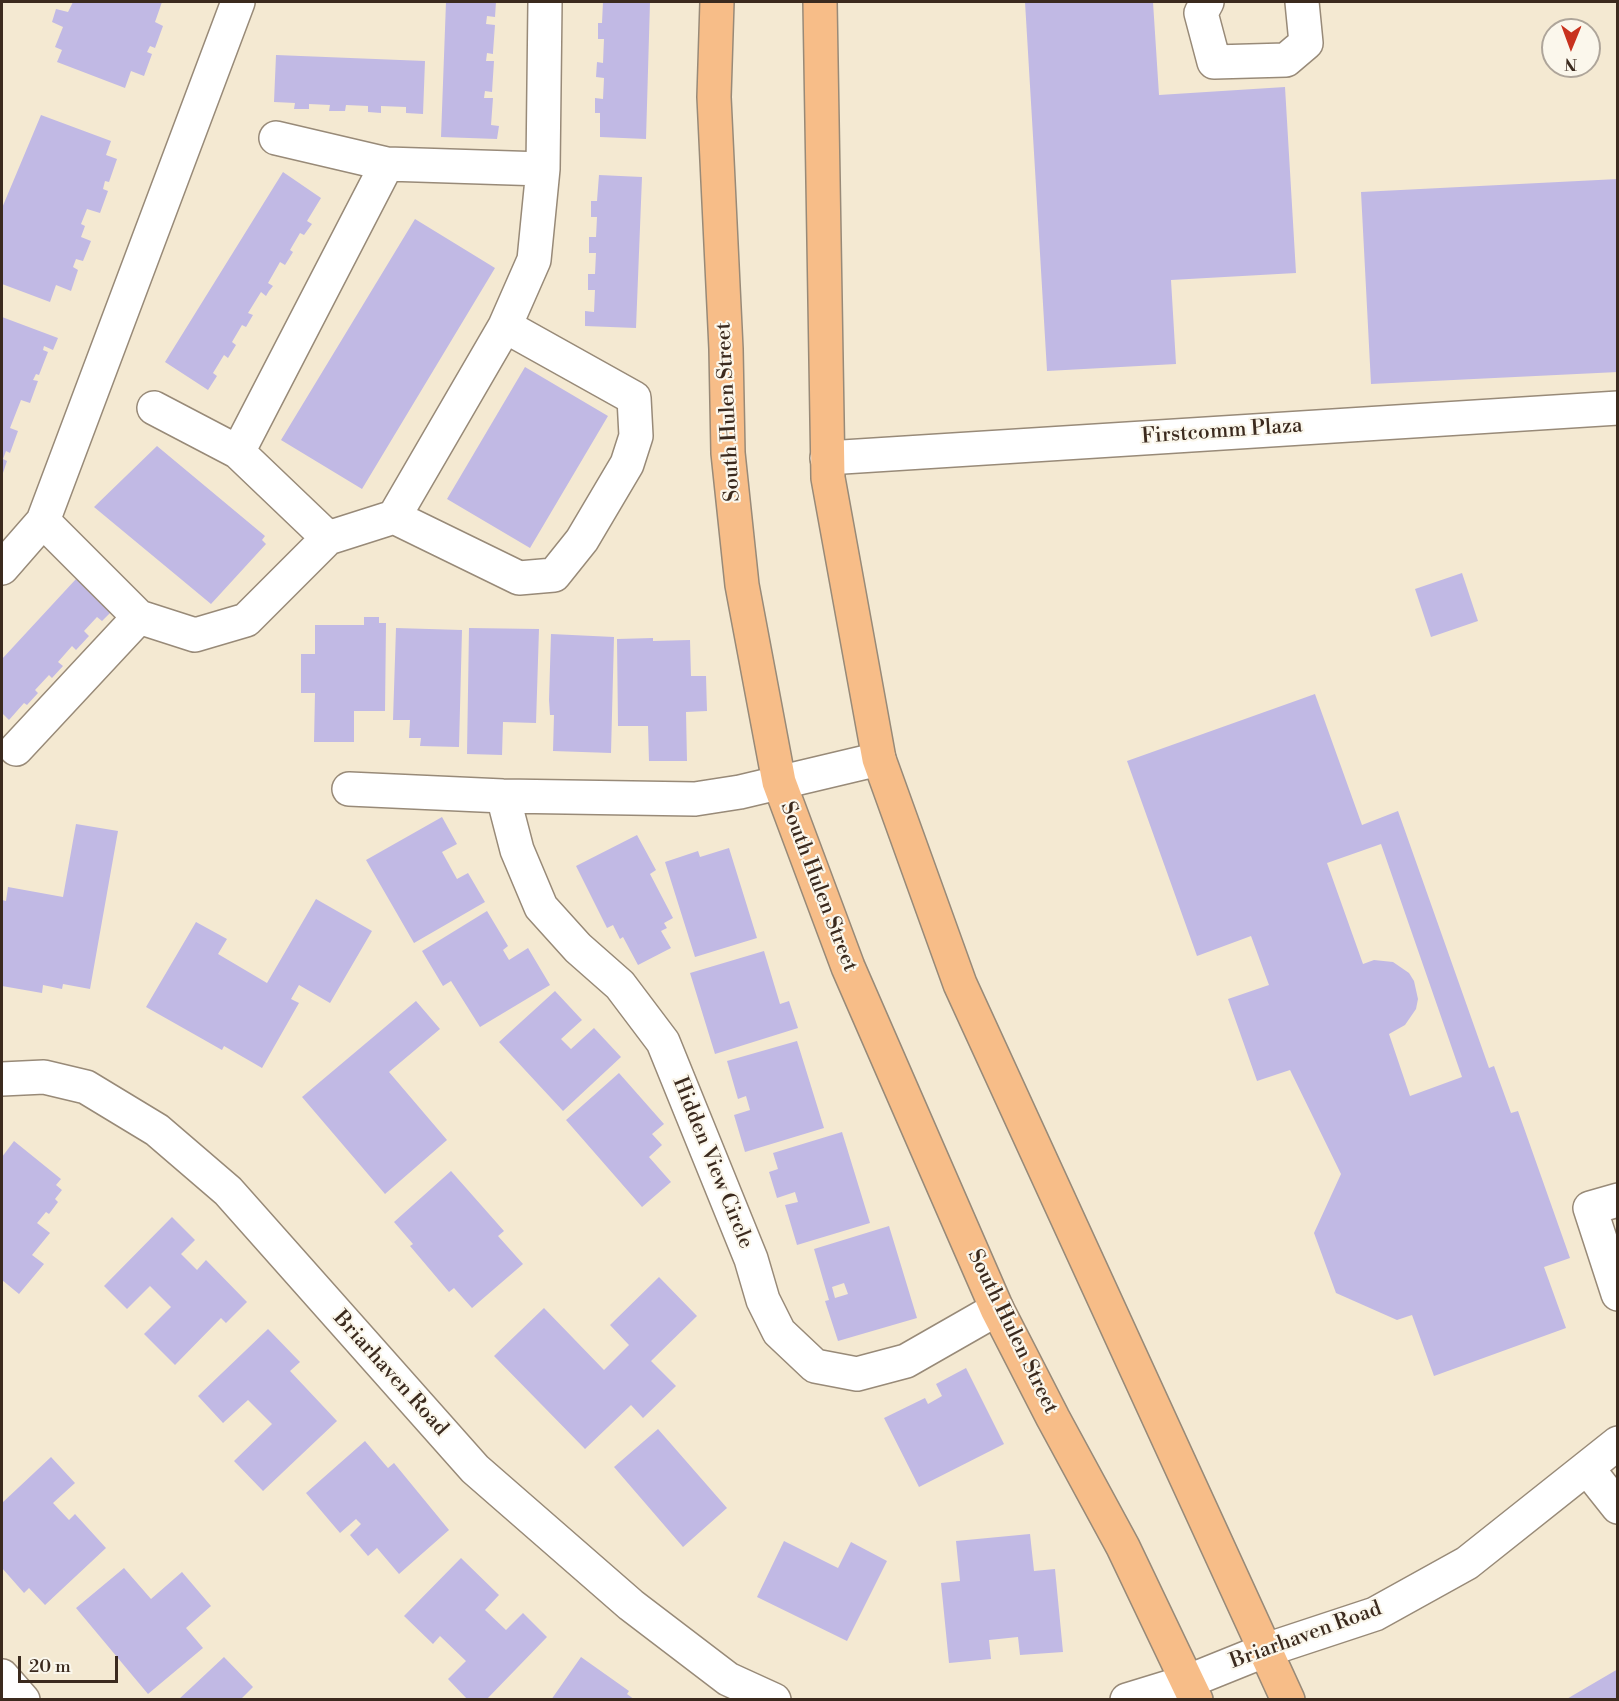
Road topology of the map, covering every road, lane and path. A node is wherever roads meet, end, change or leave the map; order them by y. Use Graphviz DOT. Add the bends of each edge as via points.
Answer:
graph roads {
  1 [pos="237,2"];
  2 [pos="545,2"];
  3 [pos="717,2"];
  4 [pos="820,2"];
  5 [pos="1207,2"];
  6 [pos="1302,2"];
  7 [pos="276,138"];
  8 [pos="387,164"];
  9 [pos="543,169"];
  10 [pos="504,326"];
  11 [pos="154,408"];
  12 [pos="1617,408"];
  13 [pos="238,452"];
  14 [pos="828,458"];
  15 [pos="394,517"];
  16 [pos="43,521"];
  17 [pos="328,538"];
  18 [pos="2,568"];
  19 [pos="139,617"];
  20 [pos="16,749"];
  21 [pos="879,759"];
  22 [pos="779,782"];
  23 [pos="350,789"];
  24 [pos="503,796"];
  25 [pos="2,1079"];
  26 [pos="1604,1204"];
  27 [pos="1617,1294"];
  28 [pos="997,1309"];
  29 [pos="1617,1443"];
  30 [pos="1587,1468"];
  31 [pos="1617,1507"];
  32 [pos="1266,1650"];
  33 [pos="2,1676"];
  34 [pos="1192,1690"];
  35 [pos="23,1700"];
  36 [pos="774,1700"];
  37 [pos="1127,1700"];
  38 [pos="1288,1700"];
  1 -- 16 [label="street"];
  2 -- 9 [label="street"];
  3 -- 22 [label="main road, South Hulen Street" via="714,97 728,453 742,585"];
  4 -- 14 [label="main road"];
  5 -- 6 [label="street" via="1201,13 1214,62 1286,60 1306,43"];
  7 -- 8 [label="street"];
  8 -- 9 [label="street"];
  8 -- 13 [label="street"];
  9 -- 10 [label="street" via="534,260"];
  10 -- 15 [label="street"];
  10 -- 15 [label="street" via="634,398 636,436 627,464 582,540 554,575 519,578"];
  11 -- 13 [label="street"];
  12 -- 14 [label="street, Firstcomm Plaza"];
  13 -- 17 [label="street"];
  14 -- 21 [label="main road" via="828,478"];
  15 -- 17 [label="street"];
  16 -- 18 [label="street"];
  16 -- 19 [label="street"];
  17 -- 19 [label="street" via="246,620 195,635"];
  19 -- 20 [label="street"];
  21 -- 22 [label="street"];
  21 -- 32 [label="main road" via="960,984"];
  22 -- 24 [label="street" via="695,799"];
  22 -- 28 [label="main road, South Hulen Street" via="848,967"];
  23 -- 24 [label="street"];
  24 -- 28 [label="street, Hidden View Circle" via="517,850 541,907 620,986 663,1042 779,1332 815,1366 857,1374 906,1361"];
  25 -- 36 [label="street, Briarhaven Road" via="44,1077 86,1087 157,1130 228,1191 475,1469 631,1605 728,1679"];
  26 -- 27 [label="street"];
  28 -- 34 [label="main road, South Hulen Street" via="1123,1547"];
  29 -- 30 [label="street, Briarhaven Road"];
  30 -- 31 [label="street"];
  30 -- 32 [label="street, Briarhaven Road" via="1467,1563 1376,1614"];
  32 -- 34 [label="street, Briarhaven Road"];
  32 -- 38 [label="main road"];
  33 -- 35 [label="street"];
  34 -- 37 [label="street, Briarhaven Road"];
}
